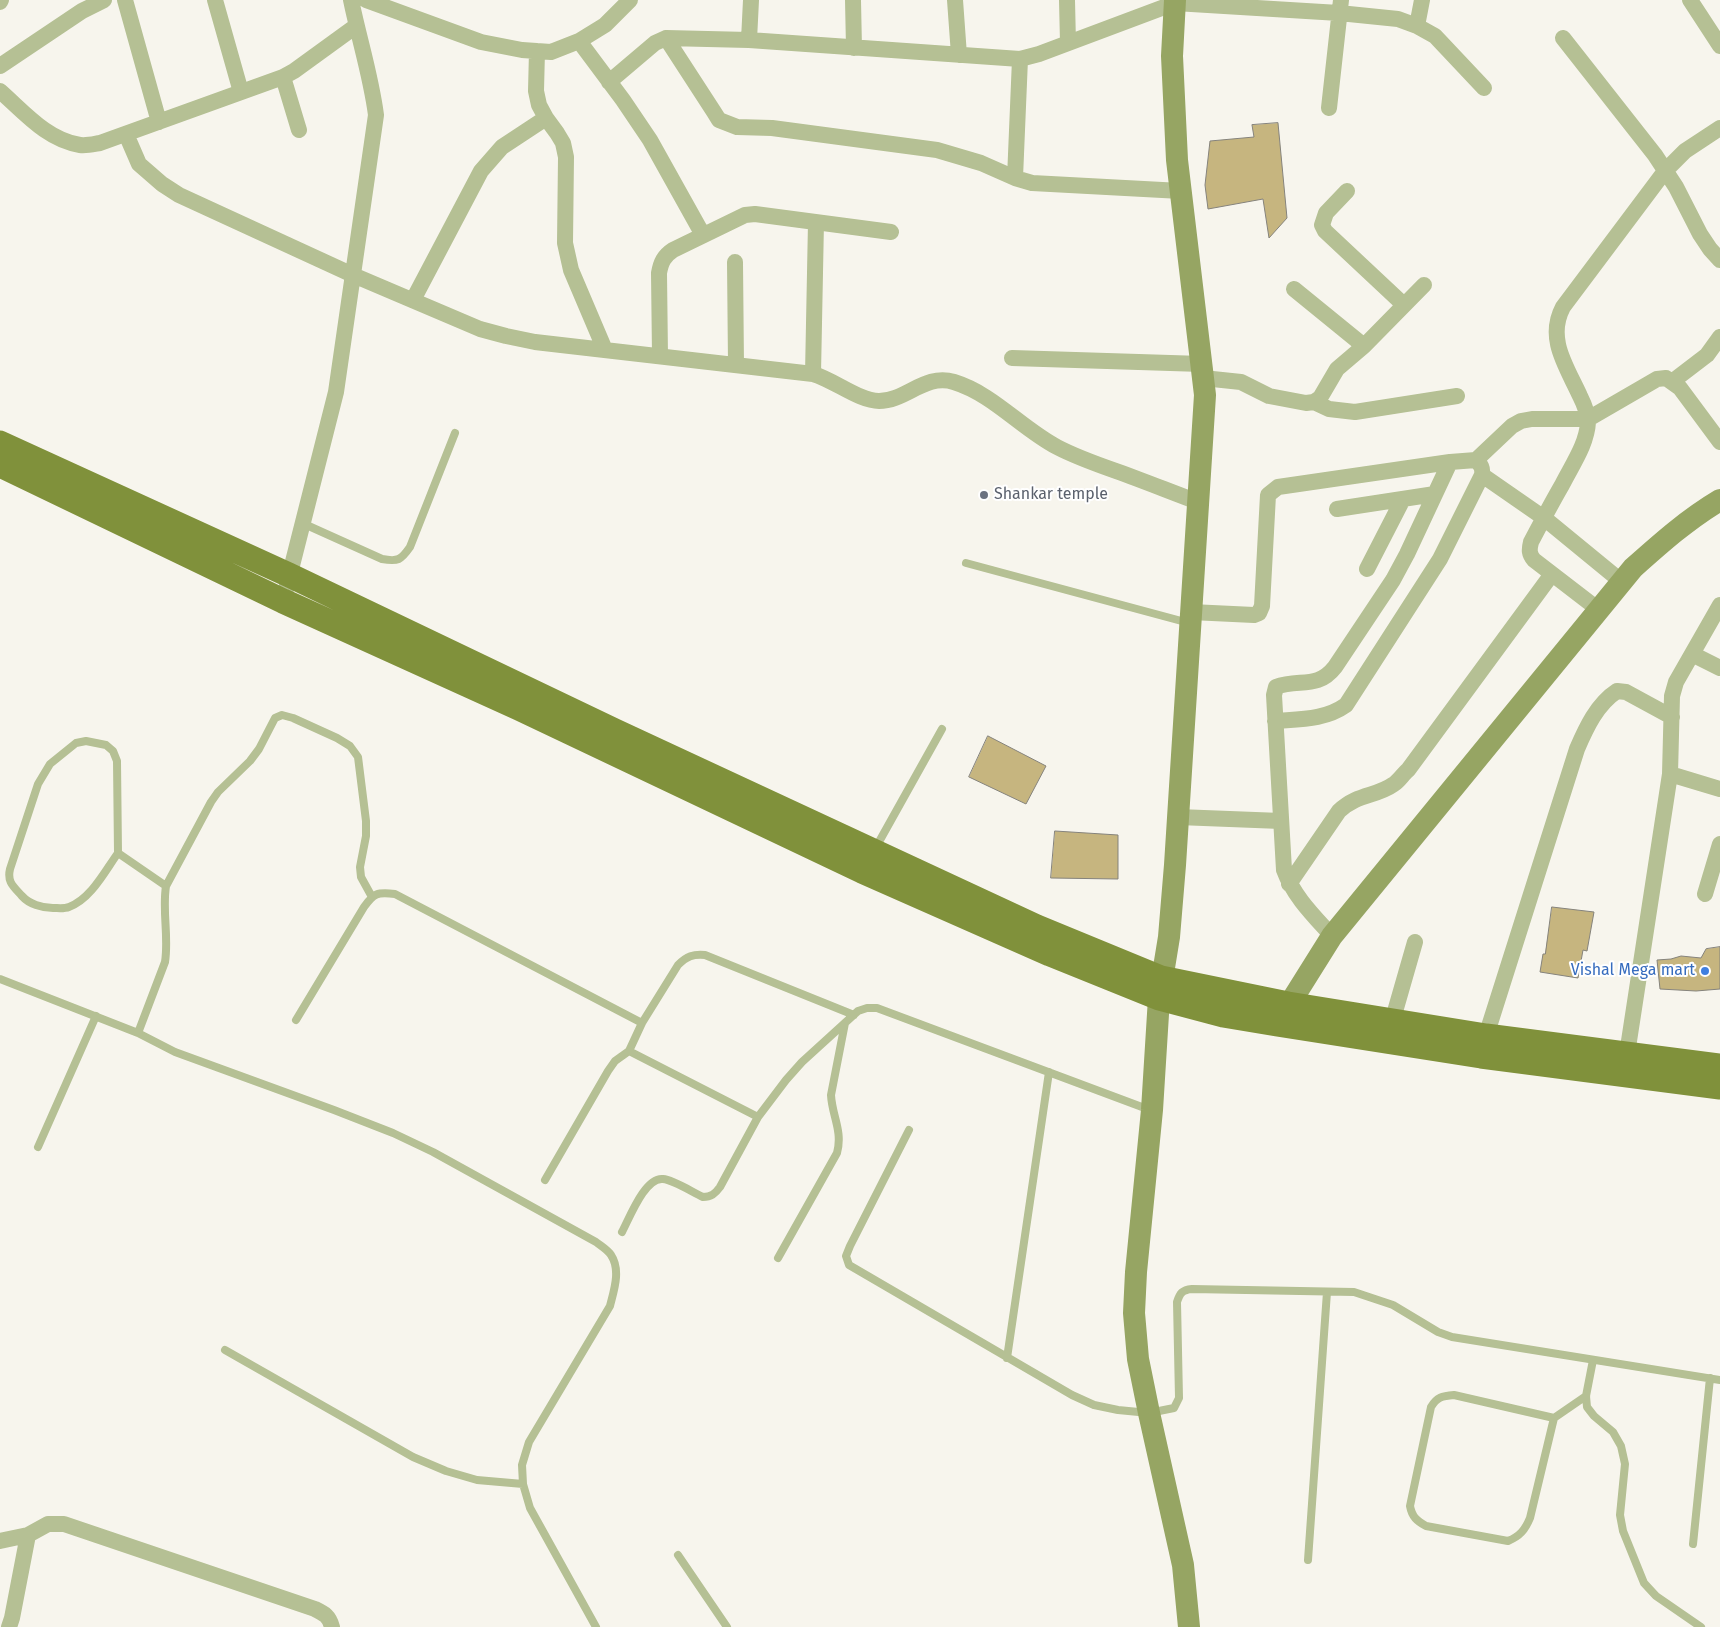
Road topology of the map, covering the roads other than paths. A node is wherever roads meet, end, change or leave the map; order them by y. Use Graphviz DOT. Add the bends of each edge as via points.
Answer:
graph roads {
  1 [pos="104,0"];
  2 [pos="126,0"];
  3 [pos="215,0"];
  4 [pos="351,0"];
  5 [pos="366,0"];
  6 [pos="630,0"];
  7 [pos="750,0"];
  8 [pos="853,0"];
  9 [pos="956,0"];
  10 [pos="1067,0"];
  11 [pos="1422,0"];
  12 [pos="1690,0"];
  13 [pos="1175,1"];
  14 [pos="1340,7"];
  15 [pos="356,26"];
  16 [pos="1417,26"];
  17 [pos="666,38"];
  18 [pos="1563,38"];
  19 [pos="749,40"];
  20 [pos="579,41"];
  21 [pos="1068,43"];
  22 [pos="1720,46"];
  23 [pos="854,48"];
  24 [pos="537,51"];
  25 [pos="959,55"];
  26 [pos="1020,59"];
  27 [pos="0,66"];
  28 [pos="283,77"];
  29 [pos="609,82"];
  30 [pos="1484,88"];
  31 [pos="0,91"];
  32 [pos="241,92"];
  33 [pos="1329,108"];
  34 [pos="546,118"];
  35 [pos="159,122"];
  36 [pos="1720,128"];
  37 [pos="299,130"];
  38 [pos="126,134"];
  39 [pos="1665,171"];
  40 [pos="1015,178"];
  41 [pos="1181,191"];
  42 [pos="1347,191"];
  43 [pos="816,222"];
  44 [pos="890,232"];
  45 [pos="703,235"];
  46 [pos="1720,260"];
  47 [pos="735,262"];
  48 [pos="353,275"];
  49 [pos="1424,285"];
  50 [pos="1294,289"];
  51 [pos="413,300"];
  52 [pos="1404,305"];
  53 [pos="1720,337"];
  54 [pos="1364,346"];
  55 [pos="605,350"];
  56 [pos="660,356"];
  57 [pos="1012,358"];
  58 [pos="736,365"];
  59 [pos="1202,371"];
  60 [pos="813,374"];
  61 [pos="1673,381"];
  62 [pos="1457,396"];
  63 [pos="1314,402"];
  64 [pos="1588,419"];
  65 [pos="455,433"];
  66 [pos="1720,442"];
  67 [pos="0,443"];
  68 [pos="1450,462"];
  69 [pos="0,465"];
  70 [pos="1479,467"];
  71 [pos="1435,494"];
  72 [pos="1403,499"];
  73 [pos="1198,502"];
  74 [pos="1718,504"];
  75 [pos="1337,509"];
  76 [pos="1544,518"];
  77 [pos="302,523"];
  78 [pos="966,563"];
  79 [pos="1367,569"];
  80 [pos="1552,574"];
  81 [pos="289,575"];
  82 [pos="1622,582"];
  83 [pos="282,601"];
  84 [pos="1720,605"];
  85 [pos="1599,610"];
  86 [pos="1190,618"];
  87 [pos="1692,654"];
  88 [pos="1720,668"];
  89 [pos="1672,717"];
  90 [pos="1275,721"];
  91 [pos="942,729"];
  92 [pos="1670,774"];
  93 [pos="1720,789"];
  94 [pos="1178,816"];
  95 [pos="1281,821"];
  96 [pos="1720,844"];
  97 [pos="874,851"];
  98 [pos="118,853"];
  99 [pos="1289,884"];
  100 [pos="166,886"];
  101 [pos="1705,894"];
  102 [pos="372,897"];
  103 [pos="1332,936"];
  104 [pos="1415,942"];
  105 [pos="0,979"];
  106 [pos="1160,988"];
  107 [pos="1283,1014"];
  108 [pos="854,1015"];
  109 [pos="96,1016"];
  110 [pos="296,1020"];
  111 [pos="642,1023"];
  112 [pos="845,1024"];
  113 [pos="1389,1031"];
  114 [pos="138,1033"];
  115 [pos="1486,1036"];
  116 [pos="629,1051"];
  117 [pos="1628,1054"];
  118 [pos="1720,1066"];
  119 [pos="1049,1072"];
  120 [pos="1720,1087"];
  121 [pos="1152,1110"];
  122 [pos="758,1117"];
  123 [pos="909,1130"];
  124 [pos="38,1147"];
  125 [pos="545,1180"];
  126 [pos="622,1232"];
  127 [pos="778,1258"];
  128 [pos="1327,1292"];
  129 [pos="224,1350"];
  130 [pos="1007,1358"];
  131 [pos="1594,1360"];
  132 [pos="1710,1378"];
  133 [pos="1720,1380"];
  134 [pos="1586,1396"];
  135 [pos="1149,1413"];
  136 [pos="1554,1418"];
  137 [pos="523,1484"];
  138 [pos="28,1535"];
  139 [pos="0,1541"];
  140 [pos="1692,1544"];
  141 [pos="678,1555"];
  142 [pos="1308,1560"];
  143 [pos="9,1627"];
  144 [pos="332,1627"];
  145 [pos="596,1627"];
  146 [pos="727,1627"];
  147 [pos="1189,1627"];
  148 [pos="1701,1627"];
  1 -- 27 [label="street" via="82,11"];
  2 -- 35 [label="street"];
  3 -- 32 [label="street"];
  4 -- 15 [label="street"];
  5 -- 24 [label="street" via="481,42"];
  6 -- 20 [label="street" via="605,25"];
  7 -- 19 [label="street"];
  8 -- 23 [label="street"];
  9 -- 25 [label="street"];
  10 -- 21 [label="street"];
  11 -- 16 [label="street"];
  12 -- 22 [label="street"];
  13 -- 14 [label="street"];
  13 -- 21 [label="street"];
  13 -- 41 [label="street" via="1172,56"];
  14 -- 16 [label="street"];
  14 -- 33 [label="street"];
  15 -- 28 [label="street"];
  15 -- 48 [label="street" via="373,87 376,115"];
  16 -- 30 [label="street" via="1435,36"];
  17 -- 19 [label="street"];
  17 -- 29 [label="street" via="655,43"];
  17 -- 40 [label="street" via="719,120 727,124 937,150 981,163"];
  18 -- 39 [label="street"];
  19 -- 23 [label="street"];
  20 -- 24 [label="street" via="550,52"];
  20 -- 29 [label="street"];
  21 -- 26 [label="street"];
  23 -- 25 [label="street"];
  24 -- 34 [label="street" via="536,91"];
  25 -- 26 [label="street"];
  26 -- 40 [label="street"];
  28 -- 32 [label="street"];
  28 -- 37 [label="street"];
  29 -- 45 [label="street" via="650,140"];
  31 -- 38 [label="street" via="47,133 65,141 82,145 100,143"];
  32 -- 35 [label="street"];
  34 -- 51 [label="street" via="502,147 481,171"];
  34 -- 55 [label="street" via="563,143 566,157 565,243 571,270"];
  35 -- 38 [label="street"];
  36 -- 39 [label="street" via="1685,151"];
  38 -- 48 [label="street" via="139,164 173,191"];
  39 -- 46 [label="street" via="1700,234"];
  39 -- 64 [label="street" via="1558,317 1557,343"];
  40 -- 41 [label="street" via="1032,183"];
  41 -- 59 [label="street"];
  42 -- 52 [label="street" via="1326,213 1322,225 1325,232"];
  43 -- 44 [label="street"];
  43 -- 45 [label="street" via="745,215"];
  43 -- 60 [label="street"];
  45 -- 56 [label="street" via="673,250 660,263"];
  47 -- 58 [label="street"];
  48 -- 51 [label="street"];
  48 -- 77 [label="street" via="336,392"];
  49 -- 52 [label="street"];
  50 -- 54 [label="street"];
  51 -- 55 [label="street" via="506,336"];
  52 -- 54 [label="street"];
  53 -- 61 [label="street" via="1707,355"];
  54 -- 63 [label="street" via="1337,369 1320,398"];
  55 -- 56 [label="street"];
  56 -- 58 [label="street"];
  57 -- 59 [label="street"];
  58 -- 60 [label="street"];
  59 -- 63 [label="street" via="1241,382 1269,396"];
  59 -- 73 [label="street" via="1205,395"];
  60 -- 73 [label="street" via="876,401 889,400 923,383 953,382 974,390 1063,450"];
  61 -- 64 [label="street" via="1657,379"];
  61 -- 66 [label="street"];
  62 -- 63 [label="street" via="1355,412 1329,409"];
  64 -- 70 [label="street" via="1521,421 1512,426"];
  64 -- 76 [label="street" via="1587,433 1579,452"];
  65 -- 77 [label="lane" via="410,547 402,558 393,561 382,559"];
  67 -- 81 [label="main road"];
  68 -- 70 [label="street"];
  68 -- 71 [label="street"];
  68 -- 86 [label="street" via="1272,490 1268,495 1259,613"];
  69 -- 83 [label="main road"];
  70 -- 76 [label="street"];
  70 -- 90 [label="street" via="1440,559 1346,705 1323,717"];
  71 -- 72 [label="street"];
  71 -- 90 [label="street" via="1393,580 1328,676 1320,681 1284,684 1276,688"];
  72 -- 75 [label="street"];
  72 -- 79 [label="street"];
  73 -- 86 [label="street"];
  74 -- 82 [label="street" via="1668,537"];
  76 -- 80 [label="street" via="1531,542 1529,555"];
  76 -- 82 [label="street"];
  77 -- 81 [label="street"];
  78 -- 86 [label="lane"];
  80 -- 85 [label="street"];
  80 -- 99 [label="street" via="1408,770 1394,784 1357,798 1339,811"];
  81 -- 83 [label="street"];
  81 -- 97 [label="main road"];
  82 -- 85 [label="street"];
  83 -- 106 [label="main road" via="519,708 862,871 1050,954"];
  84 -- 87 [label="street"];
  85 -- 103 [label="street"];
  86 -- 94 [label="street"];
  87 -- 88 [label="street"];
  87 -- 89 [label="street" via="1676,682"];
  89 -- 92 [label="street"];
  89 -- 115 [label="street" via="1626,692 1617,691 1601,705 1584,734 1572,762"];
  90 -- 95 [label="street"];
  91 -- 97 [label="lane"];
  92 -- 93 [label="street"];
  92 -- 117 [label="street"];
  94 -- 95 [label="street"];
  94 -- 106 [label="street" via="1169,937"];
  95 -- 99 [label="street" via="1284,870"];
  96 -- 101 [label="street"];
  97 -- 106 [label="main road"];
  98 -- 98 [label="lane" via="117,761 106,745 86,741 76,743 50,764 38,784 8,877 24,898 36,905 68,908 87,895"];
  98 -- 100 [label="lane"];
  99 -- 103 [label="street"];
  100 -- 102 [label="lane" via="214,797 250,761 275,718 282,715 337,738 350,746 358,757 366,821 361,877"];
  100 -- 114 [label="lane" via="165,962"];
  102 -- 110 [label="lane"];
  102 -- 111 [label="lane" via="381,892 395,894"];
  103 -- 107 [label="street"];
  104 -- 113 [label="street"];
  105 -- 109 [label="lane"];
  106 -- 107 [label="main road" via="1223,1015"];
  106 -- 121 [label="street"];
  107 -- 113 [label="main road"];
  108 -- 111 [label="lane" via="705,955 694,954 678,965"];
  108 -- 112 [label="lane"];
  108 -- 119 [label="lane" via="866,1008 878,1008"];
  109 -- 114 [label="lane"];
  109 -- 124 [label="lane"];
  111 -- 116 [label="lane"];
  112 -- 122 [label="lane" via="802,1062"];
  112 -- 127 [label="lane" via="832,1095 840,1142 837,1153"];
  113 -- 115 [label="main road"];
  113 -- 120 [label="main road" via="1481,1056"];
  114 -- 137 [label="lane" via="175,1052 394,1133 596,1242 611,1254 616,1267 616,1286 610,1306 529,1442 522,1465"];
  115 -- 117 [label="main road"];
  116 -- 122 [label="lane"];
  116 -- 125 [label="lane" via="608,1071"];
  117 -- 118 [label="main road"];
  119 -- 121 [label="lane"];
  119 -- 130 [label="lane"];
  121 -- 135 [label="street" via="1134,1313 1138,1359"];
  122 -- 126 [label="lane" via="715,1194 703,1197 666,1179 656,1179 644,1190"];
  123 -- 130 [label="lane" via="850,1246 846,1256 849,1265"];
  128 -- 131 [label="lane" via="1354,1292 1376,1298 1452,1337"];
  128 -- 135 [label="lane" via="1185,1290 1179,1294 1179,1398 1174,1408"];
  128 -- 142 [label="lane"];
  129 -- 137 [label="lane" via="413,1457 477,1480"];
  130 -- 135 [label="lane" via="1094,1405"];
  131 -- 132 [label="lane"];
  131 -- 134 [label="lane"];
  132 -- 133 [label="lane"];
  132 -- 140 [label="lane"];
  134 -- 136 [label="lane"];
  134 -- 148 [label="lane" via="1587,1407 1613,1432 1621,1446 1625,1464 1620,1515 1644,1584"];
  135 -- 147 [label="street" via="1183,1565"];
  136 -- 136 [label="lane" via="1530,1518 1517,1538 1508,1541 1426,1526 1412,1514 1410,1506 1435,1399 1454,1395"];
  137 -- 145 [label="lane" via="530,1508"];
  138 -- 139 [label="street"];
  138 -- 143 [label="street"];
  138 -- 144 [label="street" via="48,1524 64,1524 315,1609 325,1614"];
  141 -- 146 [label="lane"];
}
